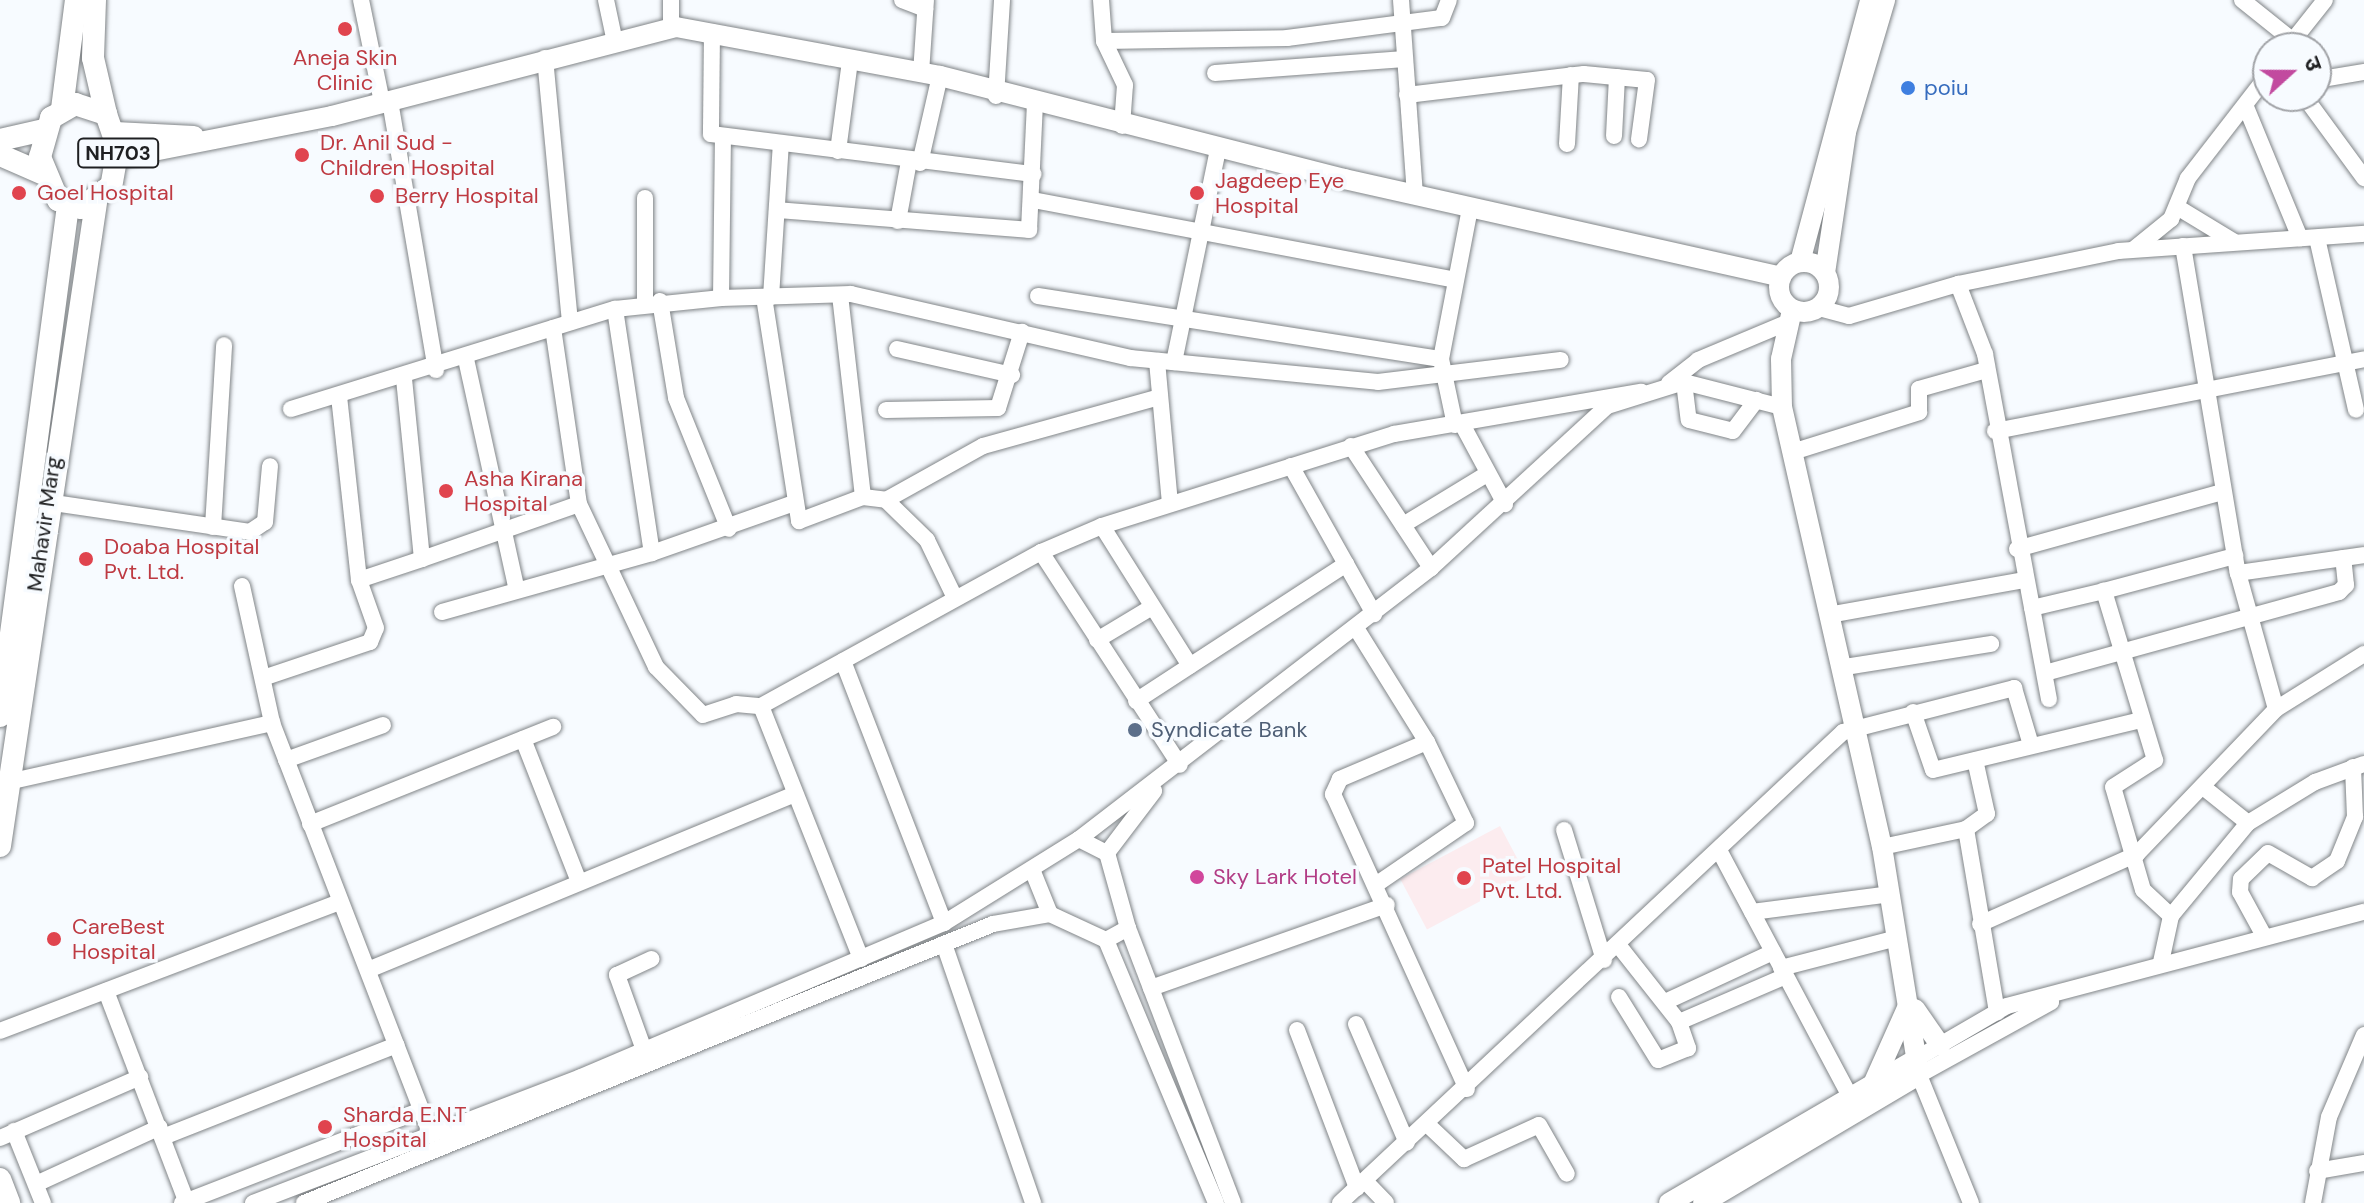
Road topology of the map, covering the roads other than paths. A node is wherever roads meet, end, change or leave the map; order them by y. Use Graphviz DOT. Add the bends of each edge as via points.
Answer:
graph roads {
  1 [pos="76,0"];
  2 [pos="95,0"];
  3 [pos="361,0"];
  4 [pos="606,0"];
  5 [pos="671,0"];
  6 [pos="902,0"];
  7 [pos="1002,0"];
  8 [pos="1101,0"];
  9 [pos="1401,0"];
  10 [pos="1449,0"];
  11 [pos="1870,0"];
  12 [pos="1885,0"];
  13 [pos="2242,0"];
  14 [pos="2325,0"];
  15 [pos="926,5"];
  16 [pos="1401,23"];
  17 [pos="671,28"];
  18 [pos="712,32"];
  19 [pos="2277,32"];
  20 [pos="2300,32"];
  21 [pos="614,38"];
  22 [pos="1104,41"];
  23 [pos="545,58"];
  24 [pos="1404,59"];
  25 [pos="850,61"];
  26 [pos="1859,63"];
  27 [pos="2364,72"];
  28 [pos="1215,73"];
  29 [pos="931,75"];
  30 [pos="1571,75"];
  31 [pos="1617,77"];
  32 [pos="2332,77"];
  33 [pos="1407,95"];
  34 [pos="996,96"];
  35 [pos="2252,99"];
  36 [pos="386,102"];
  37 [pos="1035,105"];
  38 [pos="2246,107"];
  39 [pos="62,109"];
  40 [pos="2316,112"];
  41 [pos="110,123"];
  42 [pos="1122,126"];
  43 [pos="44,130"];
  44 [pos="1614,136"];
  45 [pos="226,137"];
  46 [pos="723,137"];
  47 [pos="1639,139"];
  48 [pos="0,140"];
  49 [pos="781,144"];
  50 [pos="1567,144"];
  51 [pos="1218,149"];
  52 [pos="838,151"];
  53 [pos="0,155"];
  54 [pos="118,158"];
  55 [pos="914,162"];
  56 [pos="44,174"];
  57 [pos="1034,174"];
  58 [pos="2364,178"];
  59 [pos="1415,195"];
  60 [pos="645,198"];
  61 [pos="1033,200"];
  62 [pos="96,203"];
  63 [pos="68,206"];
  64 [pos="2177,207"];
  65 [pos="1470,208"];
  66 [pos="777,210"];
  67 [pos="898,221"];
  68 [pos="1199,232"];
  69 [pos="2364,234"];
  70 [pos="2300,238"];
  71 [pos="2317,238"];
  72 [pos="2233,241"];
  73 [pos="2183,246"];
  74 [pos="2132,250"];
  75 [pos="1800,262"];
  76 [pos="1825,273"];
  77 [pos="1781,277"];
  78 [pos="1455,280"];
  79 [pos="1958,284"];
  80 [pos="840,295"];
  81 [pos="1038,296"];
  82 [pos="767,297"];
  83 [pos="721,298"];
  84 [pos="653,302"];
  85 [pos="615,309"];
  86 [pos="1801,313"];
  87 [pos="1182,317"];
  88 [pos="570,322"];
  89 [pos="553,328"];
  90 [pos="1022,332"];
  91 [pos="224,345"];
  92 [pos="897,349"];
  93 [pos="466,359"];
  94 [pos="1441,359"];
  95 [pos="2364,359"];
  96 [pos="1561,360"];
  97 [pos="1157,361"];
  98 [pos="1174,362"];
  99 [pos="2345,362"];
  100 [pos="436,370"];
  101 [pos="1986,370"];
  102 [pos="1012,375"];
  103 [pos="1441,377"];
  104 [pos="404,379"];
  105 [pos="1676,382"];
  106 [pos="1641,392"];
  107 [pos="2205,395"];
  108 [pos="339,396"];
  109 [pos="1156,398"];
  110 [pos="1756,400"];
  111 [pos="1782,407"];
  112 [pos="291,409"];
  113 [pos="886,410"];
  114 [pos="2356,410"];
  115 [pos="1459,424"];
  116 [pos="1995,431"];
  117 [pos="1351,446"];
  118 [pos="1802,449"];
  119 [pos="270,466"];
  120 [pos="1291,466"];
  121 [pos="1487,474"];
  122 [pos="1802,476"];
  123 [pos="2223,492"];
  124 [pos="863,497"];
  125 [pos="886,500"];
  126 [pos="47,502"];
  127 [pos="794,503"];
  128 [pos="1170,503"];
  129 [pos="579,504"];
  130 [pos="1505,504"];
  131 [pos="1403,525"];
  132 [pos="1102,526"];
  133 [pos="213,527"];
  134 [pos="729,529"];
  135 [pos="506,532"];
  136 [pos="2017,549"];
  137 [pos="1041,552"];
  138 [pos="652,553"];
  139 [pos="2364,555"];
  140 [pos="2235,556"];
  141 [pos="2343,558"];
  142 [pos="422,559"];
  143 [pos="605,564"];
  144 [pos="1346,564"];
  145 [pos="1431,568"];
  146 [pos="2238,573"];
  147 [pos="359,580"];
  148 [pos="2025,580"];
  149 [pos="242,586"];
  150 [pos="516,586"];
  151 [pos="2104,591"];
  152 [pos="955,598"];
  153 [pos="1152,607"];
  154 [pos="2032,608"];
  155 [pos="442,612"];
  156 [pos="1374,614"];
  157 [pos="1834,614"];
  158 [pos="2249,618"];
  159 [pos="1356,628"];
  160 [pos="1097,640"];
  161 [pos="1991,644"];
  162 [pos="2364,654"];
  163 [pos="2122,657"];
  164 [pos="843,661"];
  165 [pos="1190,666"];
  166 [pos="1845,667"];
  167 [pos="2045,673"];
  168 [pos="263,678"];
  169 [pos="2049,699"];
  170 [pos="1136,701"];
  171 [pos="761,706"];
  172 [pos="2276,709"];
  173 [pos="1913,712"];
  174 [pos="0,716"];
  175 [pos="2142,720"];
  176 [pos="272,723"];
  177 [pos="383,725"];
  178 [pos="1856,725"];
  179 [pos="553,727"];
  180 [pos="523,739"];
  181 [pos="1427,742"];
  182 [pos="2031,745"];
  183 [pos="286,760"];
  184 [pos="1975,760"];
  185 [pos="2358,766"];
  186 [pos="1174,770"];
  187 [pos="8,782"];
  188 [pos="2203,787"];
  189 [pos="794,794"];
  190 [pos="2248,823"];
  191 [pos="310,824"];
  192 [pos="1966,829"];
  193 [pos="1564,830"];
  194 [pos="1079,839"];
  195 [pos="0,846"];
  196 [pos="1882,847"];
  197 [pos="1720,852"];
  198 [pos="1107,853"];
  199 [pos="2137,854"];
  200 [pos="1033,872"];
  201 [pos="578,879"];
  202 [pos="1377,884"];
  203 [pos="1891,894"];
  204 [pos="339,902"];
  205 [pos="1387,905"];
  206 [pos="1752,912"];
  207 [pos="1050,914"];
  208 [pos="2171,916"];
  209 [pos="2359,917"];
  210 [pos="944,923"];
  211 [pos="1980,924"];
  212 [pos="1128,928"];
  213 [pos="2264,936"];
  214 [pos="1897,938"];
  215 [pos="1106,940"];
  216 [pos="944,944"];
  217 [pos="1619,946"];
  218 [pos="1773,952"];
  219 [pos="651,959"];
  220 [pos="861,959"];
  221 [pos="1604,960"];
  222 [pos="2161,962"];
  223 [pos="368,970"];
  224 [pos="1784,972"];
  225 [pos="1905,983"];
  226 [pos="1151,988"];
  227 [pos="106,991"];
  228 [pos="2070,992"];
  229 [pos="1619,997"];
  230 [pos="1665,1002"];
  231 [pos="1908,1005"];
  232 [pos="1997,1012"];
  233 [pos="1679,1022"];
  234 [pos="1356,1024"];
  235 [pos="1297,1030"];
  236 [pos="0,1031"];
  237 [pos="2364,1035"];
  238 [pos="397,1045"];
  239 [pos="1940,1045"];
  240 [pos="644,1050"];
  241 [pos="1918,1067"];
  242 [pos="140,1077"];
  243 [pos="1873,1084"];
  244 [pos="1467,1089"];
  245 [pos="1851,1098"];
  246 [pos="422,1110"];
  247 [pos="1428,1125"];
  248 [pos="162,1132"];
  249 [pos="7,1134"];
  250 [pos="431,1134"];
  251 [pos="1407,1143"];
  252 [pos="2364,1163"];
  253 [pos="2317,1171"];
  254 [pos="1567,1174"];
  255 [pos="0,1179"];
  256 [pos="36,1184"];
  257 [pos="1361,1184"];
  258 [pos="184,1202"];
  259 [pos="9,1203"];
  260 [pos="43,1203"];
  261 [pos="253,1203"];
  262 [pos="304,1203"];
  263 [pos="1033,1203"];
  264 [pos="1216,1203"];
  265 [pos="1233,1203"];
  266 [pos="1340,1203"];
  267 [pos="1386,1203"];
  268 [pos="1669,1203"];
  269 [pos="1703,1203"];
  270 [pos="1971,1203"];
  271 [pos="2313,1203"];
  1 -- 39 [label="highway"];
  2 -- 41 [label="highway" via="93,58"];
  3 -- 36 [label="street"];
  4 -- 21 [label="street"];
  5 -- 17 [label="street"];
  6 -- 15 [label="street"];
  7 -- 34 [label="street"];
  8 -- 22 [label="street"];
  9 -- 16 [label="street"];
  10 -- 16 [label="street" via="1442,18"];
  11 -- 26 [label="main road"];
  12 -- 26 [label="main road"];
  13 -- 19 [label="street"];
  14 -- 20 [label="street"];
  15 -- 29 [label="street"];
  16 -- 22 [label="street" via="1287,38"];
  16 -- 24 [label="street"];
  17 -- 18 [label="main road"];
  17 -- 21 [label="main road"];
  18 -- 25 [label="main road"];
  18 -- 46 [label="street" via="707,127"];
  21 -- 23 [label="main road"];
  22 -- 42 [label="street" via="1125,85"];
  23 -- 36 [label="main road"];
  23 -- 88 [label="street"];
  24 -- 28 [label="street"];
  24 -- 33 [label="street"];
  25 -- 29 [label="main road"];
  25 -- 52 [label="street"];
  26 -- 75 [label="main road"];
  26 -- 76 [label="main road"];
  27 -- 32 [label="street"];
  29 -- 34 [label="main road"];
  29 -- 55 [label="street"];
  30 -- 31 [label="street"];
  30 -- 33 [label="street"];
  30 -- 50 [label="street"];
  31 -- 44 [label="street"];
  31 -- 47 [label="street" via="1647,80"];
  33 -- 59 [label="street"];
  34 -- 37 [label="main road"];
  35 -- 38 [label="street"];
  36 -- 45 [label="main road"];
  36 -- 100 [label="street"];
  37 -- 42 [label="main road"];
  37 -- 57 [label="street"];
  38 -- 64 [label="street" via="2188,178"];
  38 -- 70 [label="street"];
  39 -- 41 [label="highway, NH703" via="86,104"];
  39 -- 43 [label="highway, NH703"];
  40 -- 58 [label="street"];
  41 -- 45 [label="main road"];
  41 -- 54 [label="highway, NH703"];
  42 -- 51 [label="main road"];
  43 -- 48 [label="highway, NH703"];
  43 -- 56 [label="highway, NH703"];
  45 -- 54 [label="main road"];
  46 -- 49 [label="street"];
  46 -- 83 [label="street"];
  49 -- 52 [label="street"];
  49 -- 66 [label="street"];
  51 -- 59 [label="main road"];
  51 -- 68 [label="street"];
  52 -- 55 [label="street"];
  53 -- 56 [label="highway, NH703"];
  54 -- 62 [label="highway, NH703" via="111,186"];
  55 -- 57 [label="street"];
  55 -- 67 [label="street"];
  56 -- 63 [label="highway, NH703"];
  57 -- 61 [label="street"];
  59 -- 65 [label="main road"];
  60 -- 84 [label="street"];
  61 -- 67 [label="street" via="1025,231"];
  61 -- 68 [label="street"];
  62 -- 63 [label="highway"];
  62 -- 126 [label="highway, Mahavir Marg / NH703"];
  63 -- 174 [label="highway, Mahavir Marg"];
  64 -- 72 [label="street"];
  64 -- 74 [label="street"];
  65 -- 77 [label="main road"];
  65 -- 78 [label="street"];
  66 -- 67 [label="street"];
  66 -- 82 [label="street"];
  68 -- 78 [label="street"];
  68 -- 87 [label="street"];
  69 -- 71 [label="street"];
  70 -- 71 [label="street"];
  70 -- 72 [label="street"];
  71 -- 99 [label="street"];
  72 -- 73 [label="street"];
  73 -- 74 [label="street"];
  73 -- 107 [label="street"];
  74 -- 79 [label="street"];
  75 -- 76 [label="main road"];
  75 -- 77 [label="main road"];
  76 -- 86 [label="main road" via="1830,285"];
  77 -- 86 [label="main road" via="1780,293"];
  78 -- 94 [label="street"];
  79 -- 86 [label="street" via="1849,316"];
  79 -- 101 [label="street"];
  80 -- 82 [label="street"];
  80 -- 90 [label="street"];
  80 -- 124 [label="street"];
  81 -- 87 [label="street"];
  82 -- 83 [label="street"];
  82 -- 127 [label="street"];
  83 -- 84 [label="street"];
  84 -- 85 [label="street"];
  84 -- 134 [label="street" via="676,398"];
  85 -- 88 [label="street"];
  85 -- 138 [label="street"];
  86 -- 105 [label="street" via="1706,356"];
  86 -- 111 [label="main road"];
  86 -- 118 [label="main road" via="1792,360"];
  87 -- 94 [label="street"];
  87 -- 98 [label="street"];
  88 -- 89 [label="street"];
  89 -- 93 [label="street"];
  89 -- 129 [label="street"];
  90 -- 97 [label="street"];
  90 -- 102 [label="street"];
  91 -- 133 [label="street"];
  92 -- 102 [label="street"];
  93 -- 100 [label="street"];
  93 -- 135 [label="street"];
  94 -- 103 [label="street"];
  95 -- 99 [label="street"];
  96 -- 103 [label="street"];
  97 -- 98 [label="street"];
  97 -- 109 [label="street"];
  98 -- 103 [label="street" via="1378,382"];
  99 -- 107 [label="street"];
  99 -- 114 [label="street"];
  100 -- 104 [label="street"];
  101 -- 116 [label="street"];
  101 -- 118 [label="street" via="1919,389 1919,412"];
  102 -- 113 [label="street" via="1005,402 993,410"];
  103 -- 115 [label="street"];
  104 -- 108 [label="street"];
  104 -- 142 [label="street"];
  105 -- 106 [label="street"];
  105 -- 110 [label="street"];
  105 -- 110 [label="street" via="1689,420 1733,431"];
  106 -- 115 [label="street"];
  106 -- 130 [label="street" via="1587,420"];
  107 -- 116 [label="street"];
  107 -- 123 [label="street"];
  108 -- 112 [label="street"];
  108 -- 147 [label="street"];
  109 -- 125 [label="street" via="983,446"];
  109 -- 128 [label="street"];
  110 -- 111 [label="street"];
  111 -- 122 [label="main road"];
  115 -- 117 [label="street"];
  115 -- 121 [label="street"];
  116 -- 136 [label="street"];
  117 -- 120 [label="street"];
  117 -- 131 [label="street"];
  118 -- 122 [label="main road"];
  119 -- 133 [label="street" via="262,527"];
  120 -- 128 [label="street"];
  120 -- 144 [label="street"];
  121 -- 130 [label="street"];
  121 -- 131 [label="street"];
  122 -- 157 [label="main road"];
  123 -- 136 [label="street"];
  123 -- 140 [label="street"];
  124 -- 125 [label="street"];
  124 -- 127 [label="street" via="802,523"];
  125 -- 152 [label="street" via="927,540"];
  126 -- 133 [label="street"];
  126 -- 187 [label="highway, Mahavir Marg / NH703"];
  127 -- 134 [label="street"];
  128 -- 132 [label="street"];
  129 -- 135 [label="street"];
  129 -- 143 [label="street"];
  130 -- 145 [label="street"];
  131 -- 145 [label="street"];
  132 -- 137 [label="street"];
  132 -- 153 [label="street"];
  134 -- 138 [label="street"];
  135 -- 142 [label="street"];
  135 -- 150 [label="street"];
  136 -- 148 [label="street"];
  137 -- 152 [label="street"];
  137 -- 160 [label="street"];
  138 -- 143 [label="street"];
  139 -- 141 [label="street"];
  140 -- 146 [label="street"];
  140 -- 151 [label="street"];
  141 -- 146 [label="street"];
  141 -- 158 [label="street" via="2342,590"];
  142 -- 147 [label="street"];
  143 -- 150 [label="street"];
  143 -- 171 [label="street" via="656,667 694,711"];
  144 -- 156 [label="street"];
  144 -- 165 [label="street"];
  145 -- 156 [label="street"];
  146 -- 158 [label="street"];
  147 -- 168 [label="street" via="375,637"];
  148 -- 154 [label="street"];
  148 -- 157 [label="street"];
  149 -- 168 [label="street"];
  150 -- 155 [label="street"];
  151 -- 154 [label="street"];
  151 -- 163 [label="street"];
  152 -- 164 [label="street"];
  153 -- 160 [label="street"];
  153 -- 165 [label="street"];
  154 -- 167 [label="street"];
  156 -- 159 [label="street"];
  157 -- 166 [label="main road"];
  158 -- 163 [label="street"];
  158 -- 172 [label="street"];
  159 -- 181 [label="street"];
  159 -- 186 [label="street"];
  160 -- 170 [label="street"];
  161 -- 166 [label="street"];
  162 -- 172 [label="street"];
  163 -- 167 [label="street"];
  163 -- 175 [label="street"];
  164 -- 171 [label="street"];
  164 -- 210 [label="street"];
  165 -- 170 [label="street"];
  166 -- 178 [label="main road"];
  167 -- 169 [label="street"];
  168 -- 176 [label="street"];
  170 -- 186 [label="street"];
  171 -- 189 [label="street"];
  172 -- 188 [label="street"];
  173 -- 178 [label="street"];
  173 -- 182 [label="street" via="2014,688"];
  173 -- 184 [label="street" via="1927,767"];
  175 -- 182 [label="street"];
  175 -- 199 [label="street" via="2154,763 2113,787"];
  176 -- 183 [label="street"];
  176 -- 187 [label="street"];
  177 -- 183 [label="street"];
  178 -- 196 [label="main road"];
  178 -- 197 [label="street" via="1832,738"];
  179 -- 180 [label="street"];
  180 -- 191 [label="street"];
  180 -- 201 [label="street"];
  181 -- 202 [label="street" via="1466,827"];
  181 -- 202 [label="street" via="1333,788"];
  182 -- 184 [label="street"];
  183 -- 191 [label="street"];
  184 -- 192 [label="street" via="1987,814"];
  185 -- 190 [label="street"];
  185 -- 213 [label="street" via="2355,817 2337,861 2312,878 2268,853 2241,879 2240,892"];
  186 -- 194 [label="street"];
  186 -- 198 [label="street"];
  187 -- 195 [label="highway, Mahavir Marg / NH703"];
  188 -- 190 [label="street"];
  188 -- 199 [label="street"];
  189 -- 201 [label="street"];
  189 -- 220 [label="street"];
  190 -- 208 [label="street"];
  191 -- 204 [label="street"];
  192 -- 196 [label="street"];
  192 -- 211 [label="street"];
  193 -- 221 [label="street"];
  194 -- 198 [label="street"];
  194 -- 200 [label="street"];
  196 -- 203 [label="main road"];
  197 -- 206 [label="street"];
  197 -- 217 [label="street"];
  198 -- 212 [label="street"];
  199 -- 208 [label="street" via="2146,897"];
  199 -- 211 [label="street"];
  200 -- 207 [label="street"];
  200 -- 210 [label="street"];
  201 -- 223 [label="street"];
  202 -- 205 [label="street"];
  203 -- 206 [label="street"];
  203 -- 214 [label="main road"];
  204 -- 223 [label="street"];
  204 -- 227 [label="street"];
  205 -- 226 [label="street"];
  205 -- 244 [label="street"];
  206 -- 218 [label="street"];
  207 -- 215 [label="street"];
  207 -- 216 [label="street" via="1023,914"];
  208 -- 222 [label="street"];
  209 -- 213 [label="street"];
  210 -- 220 [label="street"];
  211 -- 232 [label="street"];
  212 -- 215 [label="street"];
  212 -- 226 [label="street"];
  213 -- 222 [label="street"];
  214 -- 224 [label="street"];
  214 -- 225 [label="main road"];
  215 -- 264 [label="street"];
  216 -- 262 [label="street"];
  216 -- 263 [label="street"];
  217 -- 221 [label="street"];
  217 -- 230 [label="street"];
  218 -- 224 [label="street"];
  218 -- 230 [label="street"];
  219 -- 240 [label="street" via="617,975"];
  220 -- 240 [label="street"];
  221 -- 244 [label="street"];
  222 -- 228 [label="street"];
  223 -- 238 [label="street"];
  224 -- 233 [label="street"];
  224 -- 245 [label="street"];
  225 -- 231 [label="main road"];
  225 -- 239 [label="main road" via="1925,1031"];
  226 -- 265 [label="street"];
  227 -- 236 [label="street"];
  227 -- 242 [label="street"];
  228 -- 232 [label="street"];
  228 -- 241 [label="street"];
  229 -- 233 [label="street" via="1661,1062 1688,1048"];
  230 -- 233 [label="street"];
  231 -- 241 [label="main road"];
  231 -- 243 [label="main road"];
  232 -- 239 [label="street"];
  234 -- 251 [label="street"];
  235 -- 257 [label="street"];
  237 -- 253 [label="street" via="2329,1117"];
  238 -- 246 [label="street"];
  238 -- 248 [label="street"];
  239 -- 241 [label="street"];
  240 -- 250 [label="street"];
  241 -- 243 [label="main road"];
  241 -- 269 [label="main road"];
  241 -- 270 [label="street"];
  242 -- 248 [label="street"];
  242 -- 249 [label="street"];
  243 -- 245 [label="main road"];
  244 -- 247 [label="street"];
  245 -- 268 [label="main road"];
  246 -- 250 [label="street"];
  246 -- 258 [label="street"];
  247 -- 251 [label="street"];
  247 -- 254 [label="street" via="1464,1159 1539,1125"];
  248 -- 256 [label="street"];
  248 -- 258 [label="street"];
  249 -- 256 [label="street"];
  250 -- 261 [label="street"];
  251 -- 257 [label="street"];
  252 -- 253 [label="street"];
  253 -- 271 [label="street"];
  255 -- 259 [label="highway"];
  256 -- 260 [label="street"];
  257 -- 266 [label="street"];
  257 -- 267 [label="street"];
}
